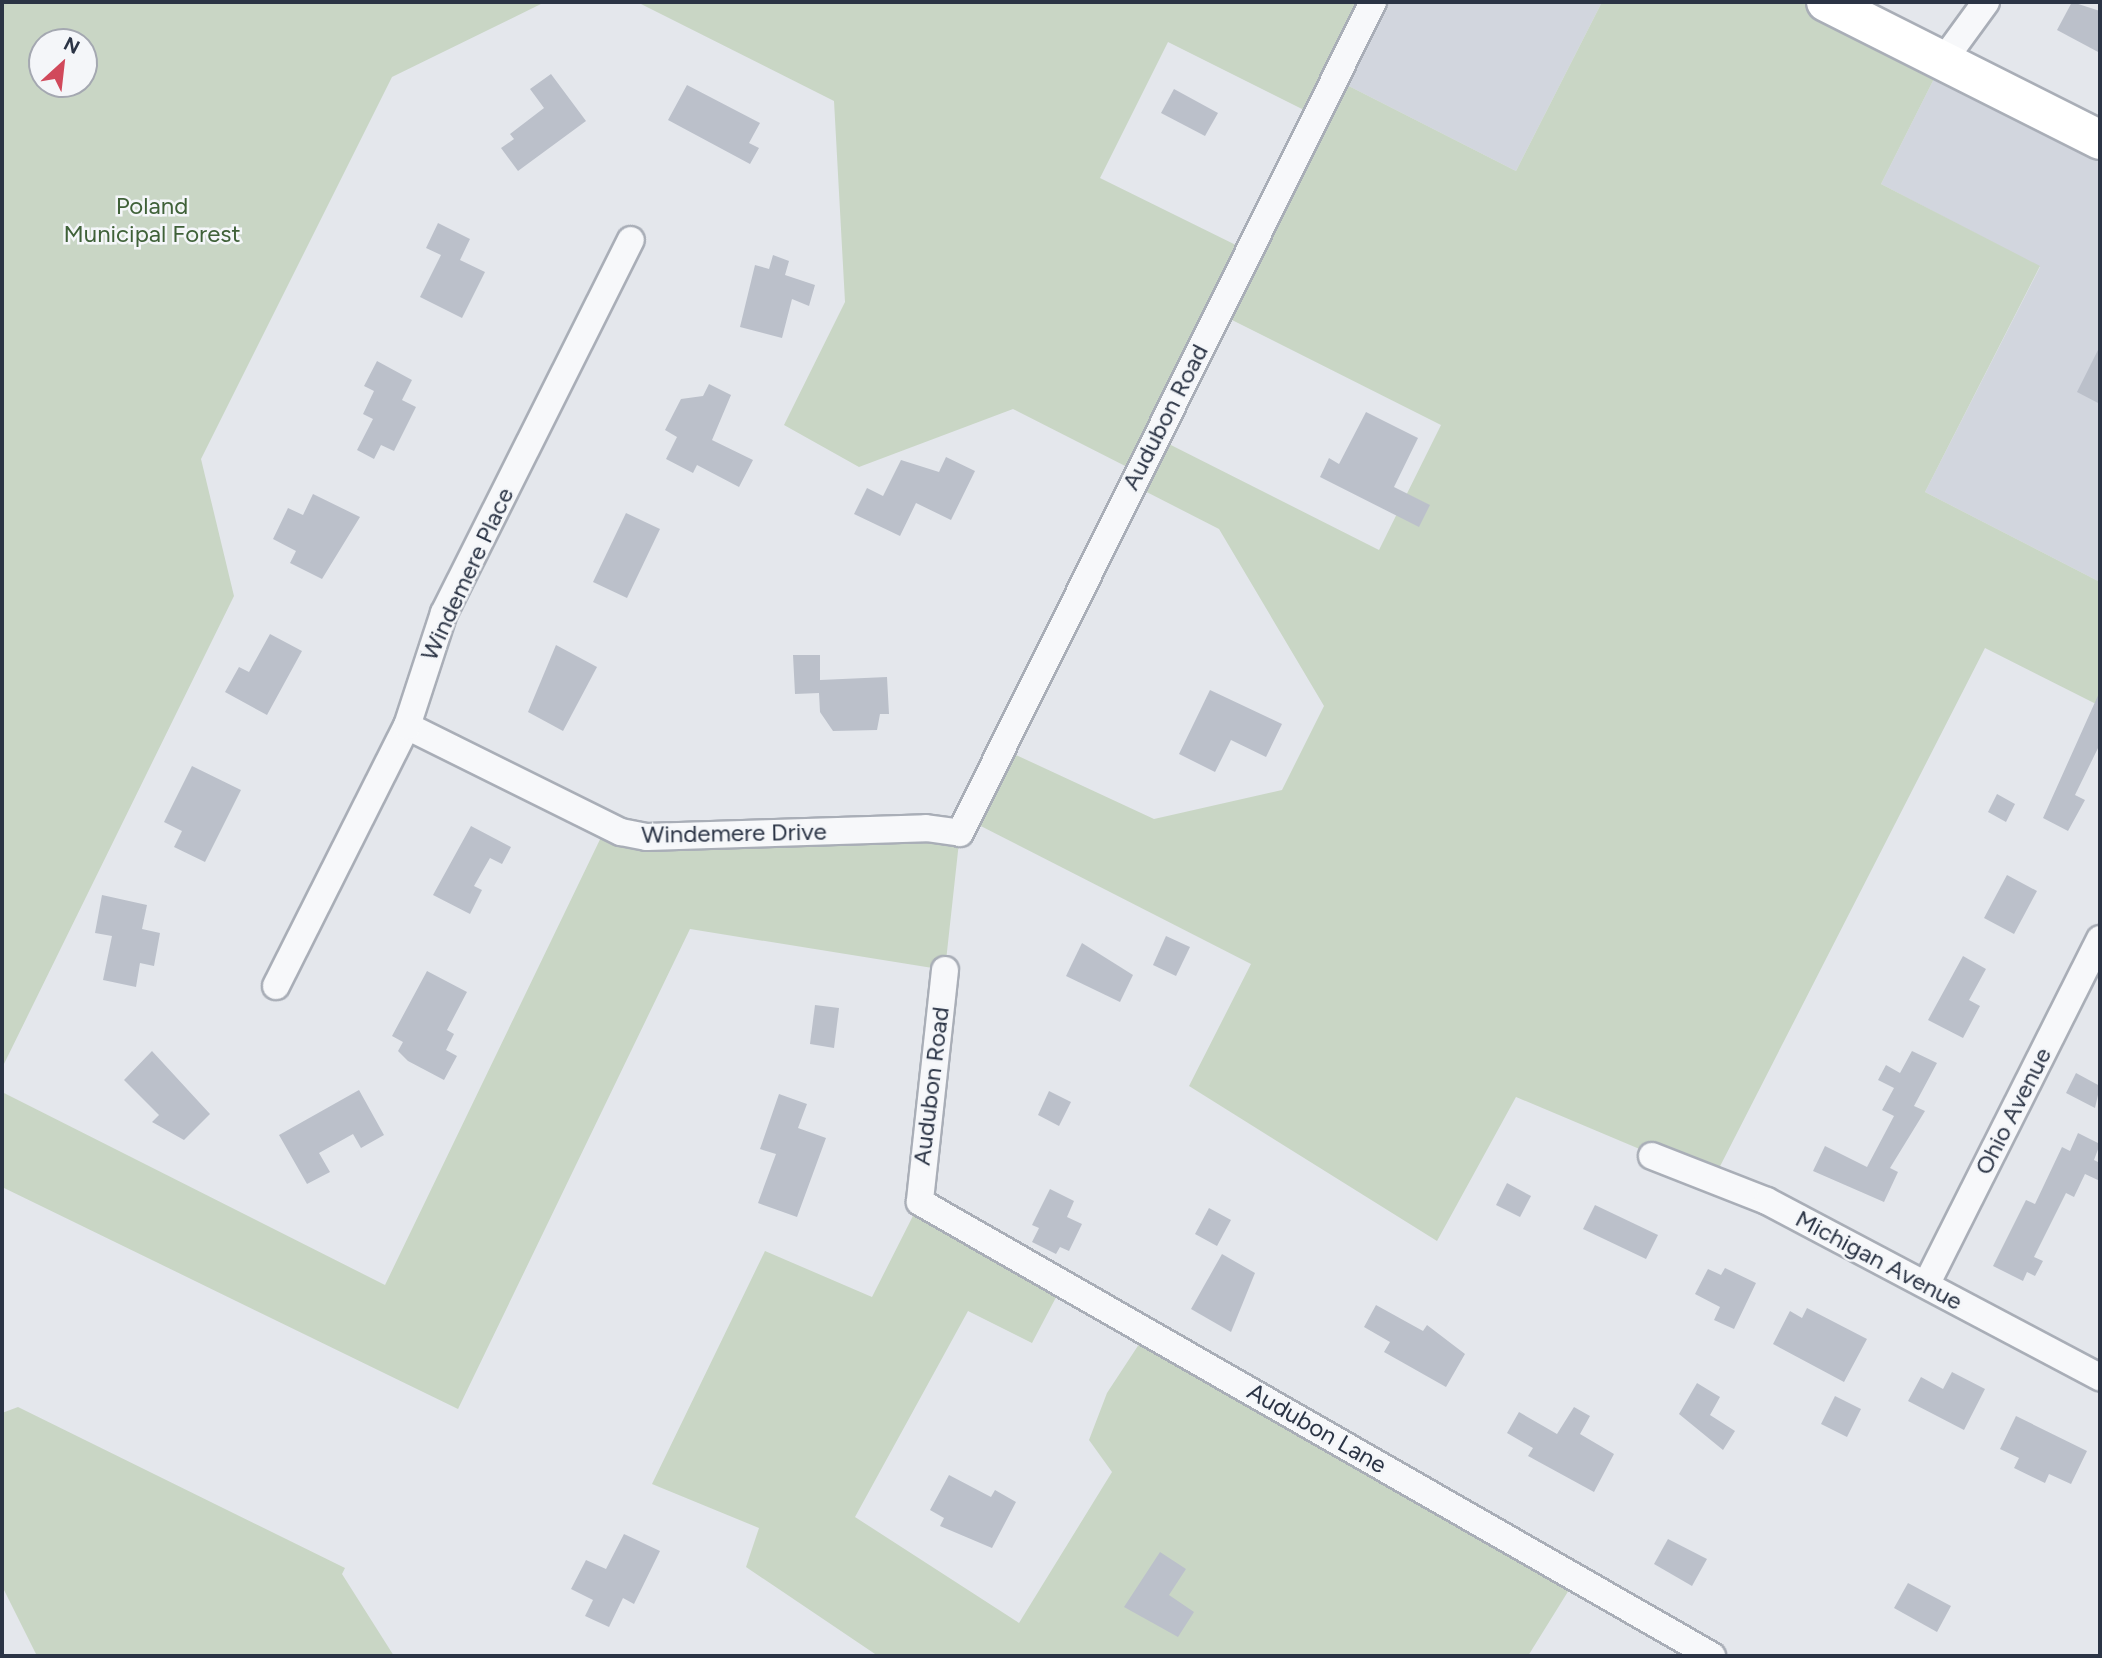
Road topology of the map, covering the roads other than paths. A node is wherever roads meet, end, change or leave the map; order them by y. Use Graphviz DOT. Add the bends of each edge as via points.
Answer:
graph roads {
  1 [pos="1373,2"];
  2 [pos="1826,2"];
  3 [pos="1986,2"];
  4 [pos="1943,61"];
  5 [pos="2100,140"];
  6 [pos="631,240"];
  7 [pos="407,726"];
  8 [pos="960,833"];
  9 [pos="2100,939"];
  10 [pos="945,970"];
  11 [pos="276,986"];
  12 [pos="1652,1156"];
  13 [pos="920,1202"];
  14 [pos="1927,1283"];
  15 [pos="2100,1377"];
  16 [pos="1712,1656"];
  1 -- 8 [label="street, Audubon Road"];
  2 -- 4 [label="main road"];
  3 -- 4 [label="street"];
  4 -- 5 [label="main road"];
  6 -- 7 [label="street, Windemere Place" via="444,613"];
  7 -- 8 [label="street, Windemere Drive" via="634,835 926,828"];
  7 -- 11 [label="street, Windemere Place"];
  9 -- 14 [label="street, Ohio Avenue"];
  10 -- 13 [label="street, Audubon Road"];
  12 -- 14 [label="street, Michigan Avenue" via="1767,1201"];
  13 -- 16 [label="street, Audubon Lane"];
  14 -- 15 [label="street, Michigan Avenue"];
}
